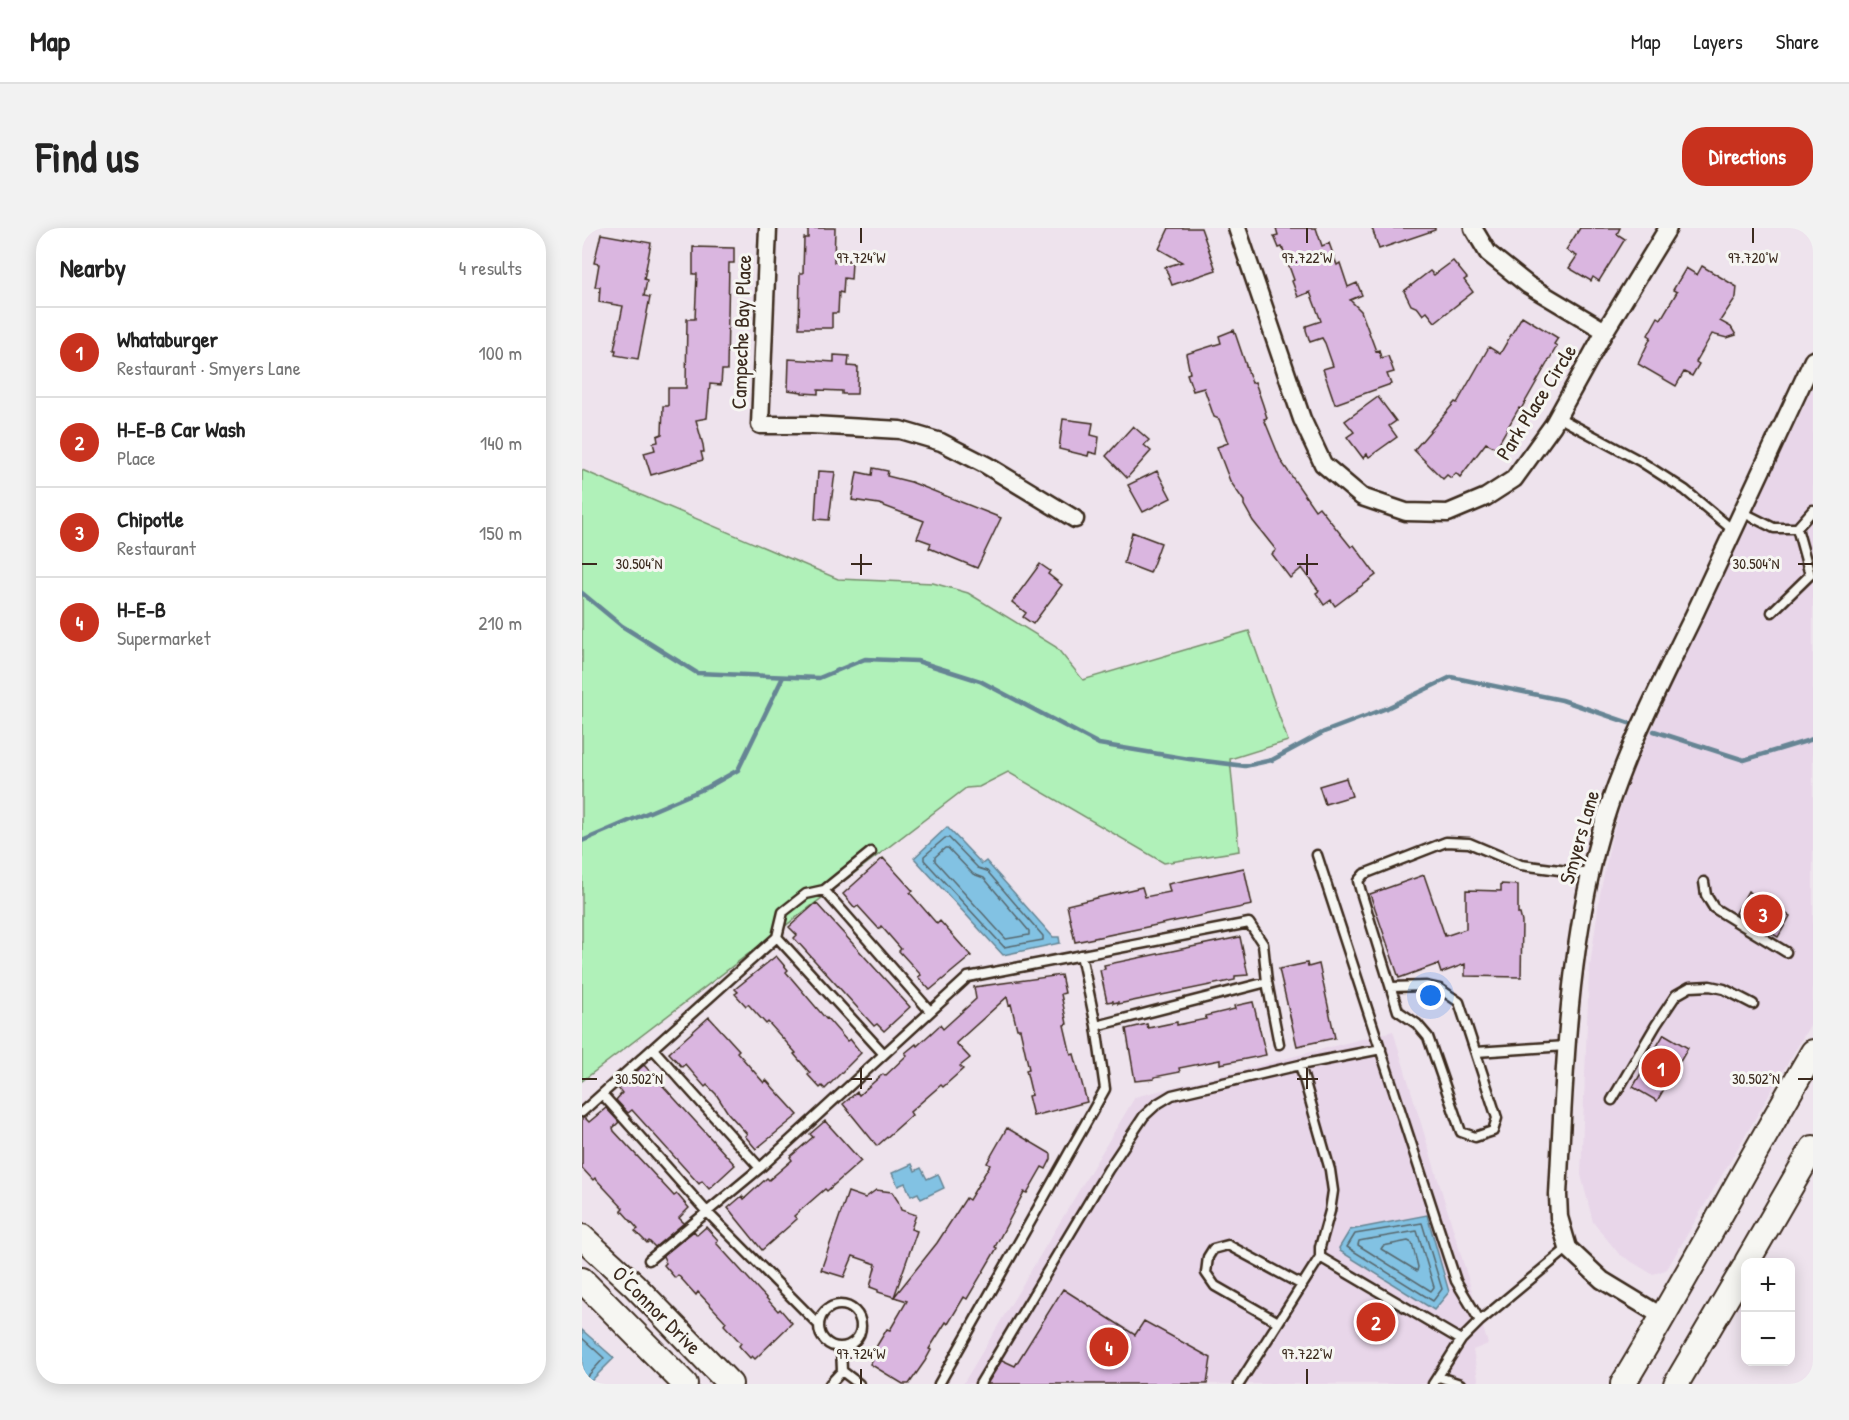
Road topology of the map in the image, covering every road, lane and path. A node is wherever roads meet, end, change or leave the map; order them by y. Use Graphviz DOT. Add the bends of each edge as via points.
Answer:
graph roads {
  1 [pos="768,228"];
  2 [pos="1237,228"];
  3 [pos="1473,228"];
  4 [pos="1668,228"];
  5 [pos="1605,331"];
  6 [pos="1813,360"];
  7 [pos="1558,417"];
  8 [pos="1813,510"];
  9 [pos="1742,512"];
  10 [pos="1075,519"];
  11 [pos="1797,528"];
  12 [pos="1734,531"];
  13 [pos="1772,612"];
  14 [pos="871,852"];
  15 [pos="1317,855"];
  16 [pos="1590,874"];
  17 [pos="1704,882"];
  18 [pos="824,890"];
  19 [pos="777,937"];
  20 [pos="1786,952"];
  21 [pos="1081,955"];
  22 [pos="1267,982"];
  23 [pos="1391,987"];
  24 [pos="1753,1004"];
  25 [pos="930,1011"];
  26 [pos="1096,1026"];
  27 [pos="1279,1044"];
  28 [pos="1566,1046"];
  29 [pos="653,1049"];
  30 [pos="1381,1049"];
  31 [pos="1476,1052"];
  32 [pos="1813,1052"];
  33 [pos="883,1053"];
  34 [pos="1300,1065"];
  35 [pos="602,1094"];
  36 [pos="1612,1100"];
  37 [pos="582,1112"];
  38 [pos="1813,1148"];
  39 [pos="760,1168"];
  40 [pos="706,1212"];
  41 [pos="582,1237"];
  42 [pos="1568,1248"];
  43 [pos="1320,1257"];
  44 [pos="1749,1258"];
  45 [pos="649,1260"];
  46 [pos="1741,1273"];
  47 [pos="582,1280"];
  48 [pos="1302,1285"];
  49 [pos="1663,1317"];
  50 [pos="1480,1321"];
  51 [pos="1278,1322"];
  52 [pos="819,1325"];
  53 [pos="1461,1340"];
  54 [pos="841,1347"];
  55 [pos="842,1371"];
  56 [pos="1436,1380"];
  57 [pos="685,1384"];
  58 [pos="730,1384"];
  59 [pos="830,1384"];
  60 [pos="859,1384"];
  61 [pos="939,1384"];
  62 [pos="980,1384"];
  63 [pos="1239,1384"];
  64 [pos="1460,1384"];
  65 [pos="1623,1384"];
  66 [pos="1676,1384"];
  1 -- 10 [label="street, Campeche Bay Place" via="760,425 900,430 942,442"];
  2 -- 7 [label="street, Park Place Circle" via="1302,419 1323,464 1362,497 1406,512 1448,513 1514,479"];
  3 -- 5 [label="street" via="1488,253 1528,285"];
  4 -- 5 [label="street, Park Place Circle"];
  5 -- 7 [label="street, Park Place Circle"];
  6 -- 9 [label="street, Smyers Lane"];
  7 -- 12 [label="lane" via="1685,490"];
  8 -- 11 [label="lane"];
  9 -- 11 [label="lane" via="1774,528"];
  9 -- 12 [label="street, Smyers Lane"];
  11 -- 13 [label="lane" via="1810,575"];
  12 -- 16 [label="street, Smyers Lane" via="1625,766"];
  14 -- 18 [label="lane"];
  15 -- 30 [label="lane"];
  16 -- 23 [label="lane" via="1521,865 1469,843 1446,842 1364,874 1358,881"];
  16 -- 28 [label="street, Smyers Lane" via="1577,939"];
  17 -- 20 [label="lane" via="1714,908"];
  18 -- 19 [label="lane" via="806,894 783,912"];
  18 -- 25 [label="lane"];
  19 -- 29 [label="lane"];
  19 -- 33 [label="lane"];
  21 -- 22 [label="lane" via="1249,923 1263,944"];
  21 -- 25 [label="lane" via="968,977"];
  21 -- 26 [label="lane"];
  22 -- 26 [label="lane"];
  22 -- 27 [label="lane"];
  23 -- 31 [label="lane" via="1440,989 1459,1002"];
  23 -- 31 [label="lane" via="1398,1011 1428,1037 1461,1132 1475,1137 1493,1131 1497,1118"];
  24 -- 36 [label="lane" via="1710,986 1690,987 1676,995"];
  25 -- 33 [label="lane"];
  26 -- 61 [label="lane" via="1105,1089"];
  28 -- 31 [label="lane"];
  28 -- 42 [label="street, Smyers Lane" via="1558,1195"];
  29 -- 35 [label="lane"];
  29 -- 39 [label="lane"];
  30 -- 34 [label="lane"];
  30 -- 50 [label="lane" via="1456,1281"];
  32 -- 49 [label="main road"];
  33 -- 39 [label="lane"];
  34 -- 43 [label="lane" via="1333,1191"];
  34 -- 62 [label="lane" via="1172,1095 1156,1104 1108,1170"];
  35 -- 37 [label="lane"];
  35 -- 40 [label="lane"];
  38 -- 44 [label="main road"];
  39 -- 40 [label="lane"];
  40 -- 45 [label="lane"];
  40 -- 52 [label="lane"];
  41 -- 58 [label="main road, O'Connor Drive"];
  42 -- 49 [label="street" via="1602,1280"];
  42 -- 50 [label="lane"];
  43 -- 48 [label="lane"];
  43 -- 53 [label="lane"];
  46 -- 66 [label="main road"];
  47 -- 57 [label="main road, O'Connor Drive"];
  48 -- 51 [label="lane"];
  48 -- 51 [label="lane" via="1228,1245 1213,1249 1206,1274 1215,1286"];
  49 -- 65 [label="main road"];
  50 -- 53 [label="lane"];
  51 -- 63 [label="lane"];
  52 -- 54 [label="lane" via="828,1343"];
  52 -- 54 [label="lane" via="824,1313 836,1306 855,1311 861,1324 858,1337"];
  53 -- 56 [label="lane"];
  54 -- 55 [label="lane"];
  55 -- 59 [label="lane"];
  55 -- 60 [label="lane"];
  56 -- 64 [label="lane"];
}
